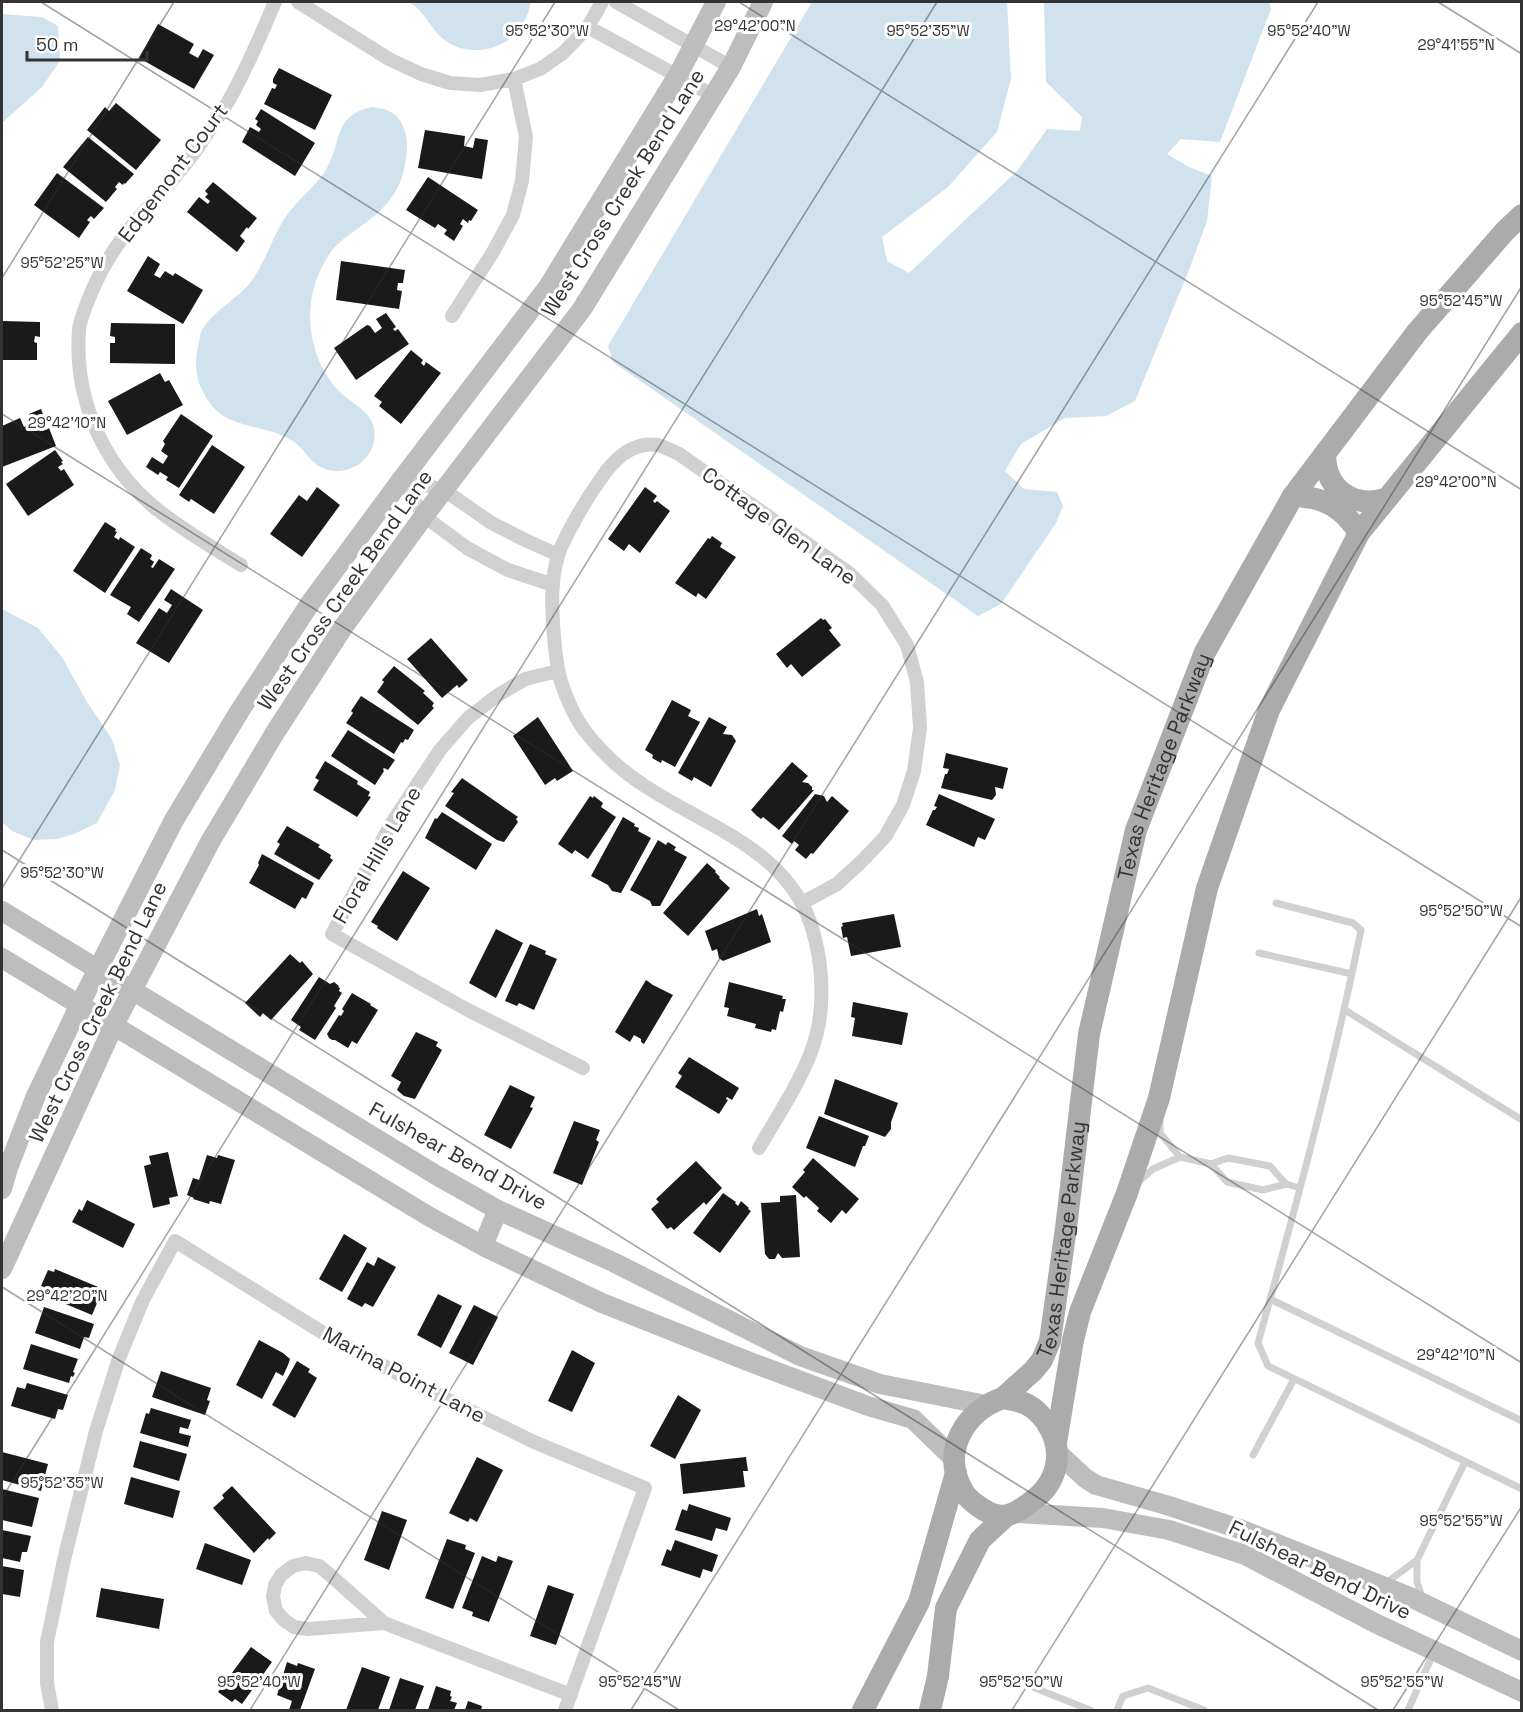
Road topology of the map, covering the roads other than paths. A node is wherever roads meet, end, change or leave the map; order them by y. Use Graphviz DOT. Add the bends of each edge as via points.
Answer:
graph roads {
  1 [pos="275,2"];
  2 [pos="298,2"];
  3 [pos="602,2"];
  4 [pos="616,2"];
  5 [pos="716,2"];
  6 [pos="763,2"];
  7 [pos="588,27"];
  8 [pos="694,46"];
  9 [pos="731,67"];
  10 [pos="678,75"];
  11 [pos="514,79"];
  12 [pos="714,96"];
  13 [pos="1521,215"];
  14 [pos="452,316"];
  15 [pos="1521,333"];
  16 [pos="1325,455"];
  17 [pos="402,479"];
  18 [pos="444,489"];
  19 [pos="1293,496"];
  20 [pos="1385,500"];
  21 [pos="424,516"];
  22 [pos="1359,533"];
  23 [pos="558,555"];
  24 [pos="241,565"];
  25 [pos="553,585"];
  26 [pos="558,670"];
  27 [pos="802,903"];
  28 [pos="1276,903"];
  29 [pos="2,911"];
  30 [pos="1259,953"];
  31 [pos="2,958"];
  32 [pos="97,969"];
  33 [pos="1352,974"];
  34 [pos="132,991"];
  35 [pos="80,1004"];
  36 [pos="1345,1011"];
  37 [pos="114,1025"];
  38 [pos="583,1068"];
  39 [pos="1159,1098"];
  40 [pos="1521,1120"];
  41 [pos="759,1148"];
  42 [pos="1180,1157"];
  43 [pos="1211,1164"];
  44 [pos="1286,1184"];
  45 [pos="1300,1188"];
  46 [pos="2,1189"];
  47 [pos="1127,1193"];
  48 [pos="498,1210"];
  49 [pos="483,1245"];
  50 [pos="2,1269"];
  51 [pos="1270,1299"];
  52 [pos="1294,1379"];
  53 [pos="995,1402"];
  54 [pos="1521,1421"];
  55 [pos="1057,1447"];
  56 [pos="1253,1455"];
  57 [pos="1465,1462"];
  58 [pos="955,1466"];
  59 [pos="1521,1489"];
  60 [pos="1011,1515"];
  61 [pos="1417,1560"];
  62 [pos="1382,1586"];
  63 [pos="1425,1605"];
  64 [pos="384,1623"];
  65 [pos="1434,1651"];
  66 [pos="1521,1651"];
  67 [pos="1035,1688"];
  68 [pos="1521,1692"];
  69 [pos="571,1695"];
  70 [pos="52,1710"];
  71 [pos="565,1710"];
  72 [pos="863,1710"];
  73 [pos="930,1710"];
  74 [pos="1090,1710"];
  75 [pos="1117,1710"];
  76 [pos="1204,1710"];
  77 [pos="1408,1710"];
  1 -- 24 [label="street, Edgemont Court" via="229,99 198,148 126,232 105,264 79,328 86,406 104,448 127,480 154,507"];
  2 -- 11 [label="street" via="421,74 450,83 480,85"];
  3 -- 7 [label="street"];
  4 -- 8 [label="street"];
  5 -- 8 [label="main road, West Cross Creek Bend Lane"];
  6 -- 9 [label="main road, West Cross Creek Bend Lane"];
  7 -- 10 [label="street"];
  7 -- 11 [label="street" via="563,53 540,69"];
  8 -- 9 [label="street"];
  8 -- 10 [label="main road, West Cross Creek Bend Lane"];
  9 -- 12 [label="main road, West Cross Creek Bend Lane"];
  10 -- 12 [label="street"];
  10 -- 17 [label="main road, West Cross Creek Bend Lane" via="548,287"];
  11 -- 14 [label="street" via="526,137 522,181 513,215"];
  12 -- 18 [label="main road, West Cross Creek Bend Lane" via="582,309"];
  13 -- 16 [label="main road, Texas Heritage Parkway" via="1417,332"];
  15 -- 20 [label="main road, Texas Heritage Parkway"];
  16 -- 19 [label="main road, Texas Heritage Parkway"];
  16 -- 20 [label="main road" via="1327,471 1341,492 1358,501"];
  17 -- 18 [label="street"];
  17 -- 21 [label="street"];
  17 -- 32 [label="main road, West Cross Creek Bend Lane" via="311,602 238,712 174,820"];
  18 -- 21 [label="main road, West Cross Creek Bend Lane"];
  18 -- 23 [label="street" via="490,522"];
  19 -- 22 [label="main road" via="1315,498 1334,507"];
  19 -- 53 [label="main road, Texas Heritage Parkway" via="1205,652 1136,830 1089,1034 1050,1341 1042,1360"];
  20 -- 22 [label="main road, Texas Heritage Parkway"];
  21 -- 25 [label="street" via="466,548 508,570"];
  21 -- 34 [label="main road, West Cross Creek Bend Lane" via="344,626 276,731 210,842"];
  22 -- 39 [label="main road, Texas Heritage Parkway" via="1269,710 1207,888"];
  23 -- 25 [label="street"];
  23 -- 27 [label="street, Cottage Glen Lane" via="583,505 610,465 628,450 645,444 661,446 679,454 849,573 882,605 907,645 917,682 920,728 914,771 903,805 885,837 837,884"];
  25 -- 26 [label="street"];
  26 -- 27 [label="street" via="584,729 612,761 645,786 756,850 783,874"];
  26 -- 38 [label="street, Floral Hills Lane" via="525,679 498,695 468,718 440,750 391,824 332,934 466,1009"];
  27 -- 41 [label="street" via="821,969 821,1011 812,1050"];
  28 -- 33 [label="lane" via="1353,923 1361,930"];
  29 -- 32 [label="main road, Fulshear Bend Drive"];
  30 -- 33 [label="lane"];
  31 -- 35 [label="main road"];
  32 -- 34 [label="main road, Fulshear Bend Drive"];
  32 -- 35 [label="main road, West Cross Creek Bend Lane"];
  33 -- 36 [label="lane"];
  34 -- 37 [label="main road, West Cross Creek Bend Lane"];
  34 -- 48 [label="main road, Fulshear Bend Drive"];
  35 -- 37 [label="main road"];
  35 -- 46 [label="main road, West Cross Creek Bend Lane" via="35,1098"];
  36 -- 40 [label="lane"];
  36 -- 45 [label="lane"];
  37 -- 49 [label="main road" via="430,1217"];
  37 -- 50 [label="main road, West Cross Creek Bend Lane"];
  39 -- 42 [label="lane" via="1160,1133"];
  39 -- 47 [label="main road, Texas Heritage Parkway"];
  42 -- 43 [label="lane"];
  42 -- 47 [label="lane" via="1153,1169"];
  43 -- 44 [label="lane" via="1227,1182 1263,1190"];
  43 -- 44 [label="lane" via="1228,1158 1270,1166"];
  44 -- 45 [label="lane"];
  45 -- 51 [label="lane"];
  47 -- 55 [label="main road, Texas Heritage Parkway" via="1072,1340"];
  48 -- 49 [label="main road"];
  48 -- 53 [label="main road, Fulshear Bend Drive" via="613,1262 800,1356 880,1384"];
  49 -- 58 [label="main road" via="602,1303 750,1362 913,1419"];
  51 -- 52 [label="lane" via="1258,1342 1268,1366"];
  51 -- 54 [label="lane"];
  52 -- 56 [label="lane"];
  52 -- 57 [label="lane"];
  53 -- 55 [label="main road" via="1020,1400 1031,1406 1051,1430"];
  53 -- 58 [label="main road" via="967,1422 959,1438"];
  55 -- 60 [label="main road" via="1052,1480 1036,1499"];
  55 -- 62 [label="main road, Fulshear Bend Drive" via="1096,1485 1240,1528"];
  57 -- 59 [label="lane"];
  57 -- 61 [label="lane"];
  58 -- 60 [label="main road" via="964,1494 971,1501 991,1513"];
  58 -- 72 [label="main road" via="919,1602"];
  60 -- 65 [label="main road, Fulshear Bend Drive" via="1103,1518 1169,1530 1245,1556"];
  60 -- 73 [label="main road" via="980,1540 946,1608"];
  61 -- 62 [label="lane"];
  61 -- 63 [label="lane" via="1417,1582"];
  62 -- 63 [label="main road, Fulshear Bend Drive"];
  63 -- 66 [label="main road, Fulshear Bend Drive"];
  64 -- 64 [label="street" via="319,1566 293,1566 275,1585 276,1611 294,1627"];
  64 -- 69 [label="street"];
  65 -- 68 [label="main road, Fulshear Bend Drive"];
  65 -- 77 [label="lane"];
  67 -- 74 [label="lane"];
  69 -- 70 [label="street, Marina Point Lane" via="645,1488 534,1442 413,1382 327,1336 175,1241 119,1358 96,1431 47,1642 47,1683"];
  69 -- 71 [label="street"];
  75 -- 76 [label="lane" via="1123,1696 1148,1688"];
}
